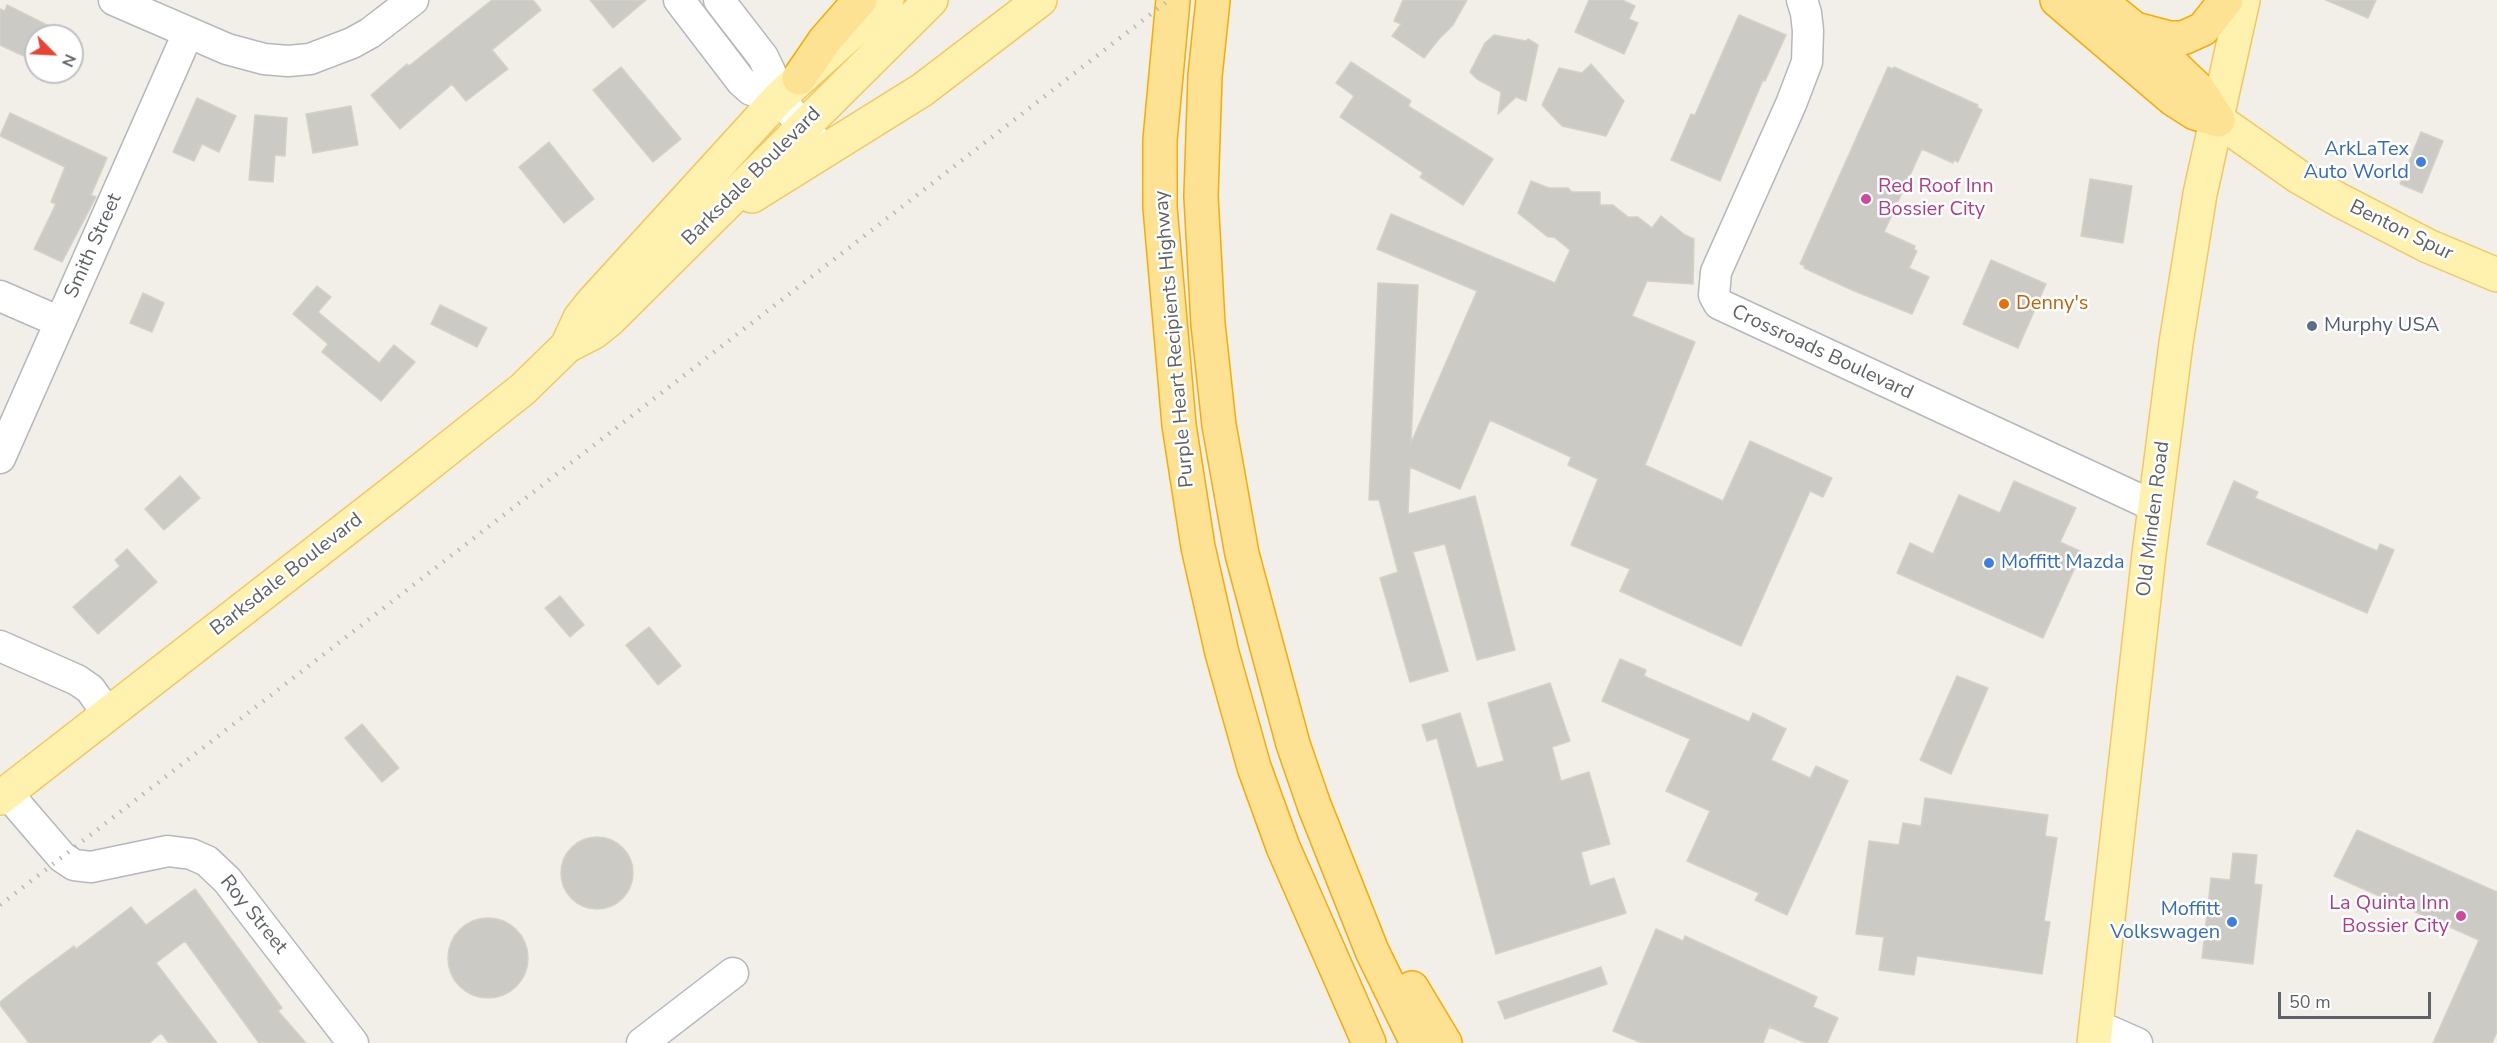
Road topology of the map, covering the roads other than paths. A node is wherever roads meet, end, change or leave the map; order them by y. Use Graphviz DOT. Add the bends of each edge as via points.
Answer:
graph roads {
  1 [pos="114,0"];
  2 [pos="413,0"];
  3 [pos="679,0"];
  4 [pos="719,0"];
  5 [pos="860,0"];
  6 [pos="887,0"];
  7 [pos="931,0"];
  8 [pos="1040,0"];
  9 [pos="1173,0"];
  10 [pos="1213,0"];
  11 [pos="1802,0"];
  12 [pos="2057,0"];
  13 [pos="2100,0"];
  14 [pos="2226,0"];
  15 [pos="2243,0"];
  16 [pos="2135,29"];
  17 [pos="188,33"];
  18 [pos="789,88"];
  19 [pos="2218,120"];
  20 [pos="803,127"];
  21 [pos="824,151"];
  22 [pos="663,266"];
  23 [pos="2497,275"];
  24 [pos="0,296"];
  25 [pos="60,322"];
  26 [pos="567,346"];
  27 [pos="0,458"];
  28 [pos="2156,507"];
  29 [pos="0,646"];
  30 [pos="108,714"];
  31 [pos="3,795"];
  32 [pos="1334,860"];
  33 [pos="733,973"];
  34 [pos="2095,1034"];
  35 [pos="353,1043"];
  36 [pos="642,1043"];
  37 [pos="1369,1043"];
  38 [pos="1417,1043"];
  39 [pos="1445,1043"];
  40 [pos="2137,1043"];
  1 -- 17 [label="street"];
  2 -- 17 [label="street" via="361,38 310,59 264,59"];
  3 -- 18 [label="street" via="751,90"];
  4 -- 18 [label="street" via="763,57 774,80"];
  5 -- 18 [label="highway"];
  6 -- 18 [label="main road, Barksdale Boulevard"];
  7 -- 20 [label="main road, Barksdale Boulevard"];
  8 -- 21 [label="main road" via="922,90"];
  9 -- 37 [label="highway, Purple Heart Recipients Highway" via="1160,140 1160,207 1179,425 1198,548 1254,767 1282,847"];
  10 -- 32 [label="highway, Purple Heart Recipients Highway" via="1204,76 1201,196 1208,324 1219,425 1242,554 1293,744"];
  11 -- 28 [label="street, Crossroads Boulevard" via="1808,31 1807,62 1716,272 1714,295 1719,304"];
  12 -- 19 [label="highway" via="2173,99 2194,113"];
  13 -- 16 [label="highway"];
  14 -- 16 [label="highway" via="2203,29 2183,38"];
  15 -- 19 [label="main road, Old Minden Road"];
  16 -- 19 [label="highway" via="2198,89"];
  17 -- 25 [label="street, Smith Street"];
  18 -- 20 [label="street"];
  18 -- 26 [label="main road, Barksdale Boulevard" via="592,303"];
  19 -- 23 [label="main road, Benton Spur" via="2339,200 2428,246"];
  19 -- 28 [label="main road, Old Minden Road" via="2185,286"];
  20 -- 21 [label="street"];
  20 -- 22 [label="main road, Barksdale Boulevard"];
  21 -- 22 [label="main road" via="757,192"];
  22 -- 26 [label="main road, Barksdale Boulevard" via="594,333"];
  24 -- 25 [label="street"];
  25 -- 27 [label="street, Smith Street"];
  26 -- 30 [label="main road, Barksdale Boulevard" via="498,410"];
  28 -- 34 [label="main road, Old Minden Road"];
  29 -- 30 [label="street" via="77,680 90,689"];
  30 -- 31 [label="main road, Barksdale Boulevard"];
  31 -- 35 [label="street, Roy Street" via="62,857 74,864 92,867 168,851 207,861 227,880"];
  32 -- 38 [label="highway, Purple Heart Recipients Highway"];
  32 -- 39 [label="highway" via="1370,912"];
  33 -- 36 [label="street"];
  34 -- 40 [label="street"];
}
